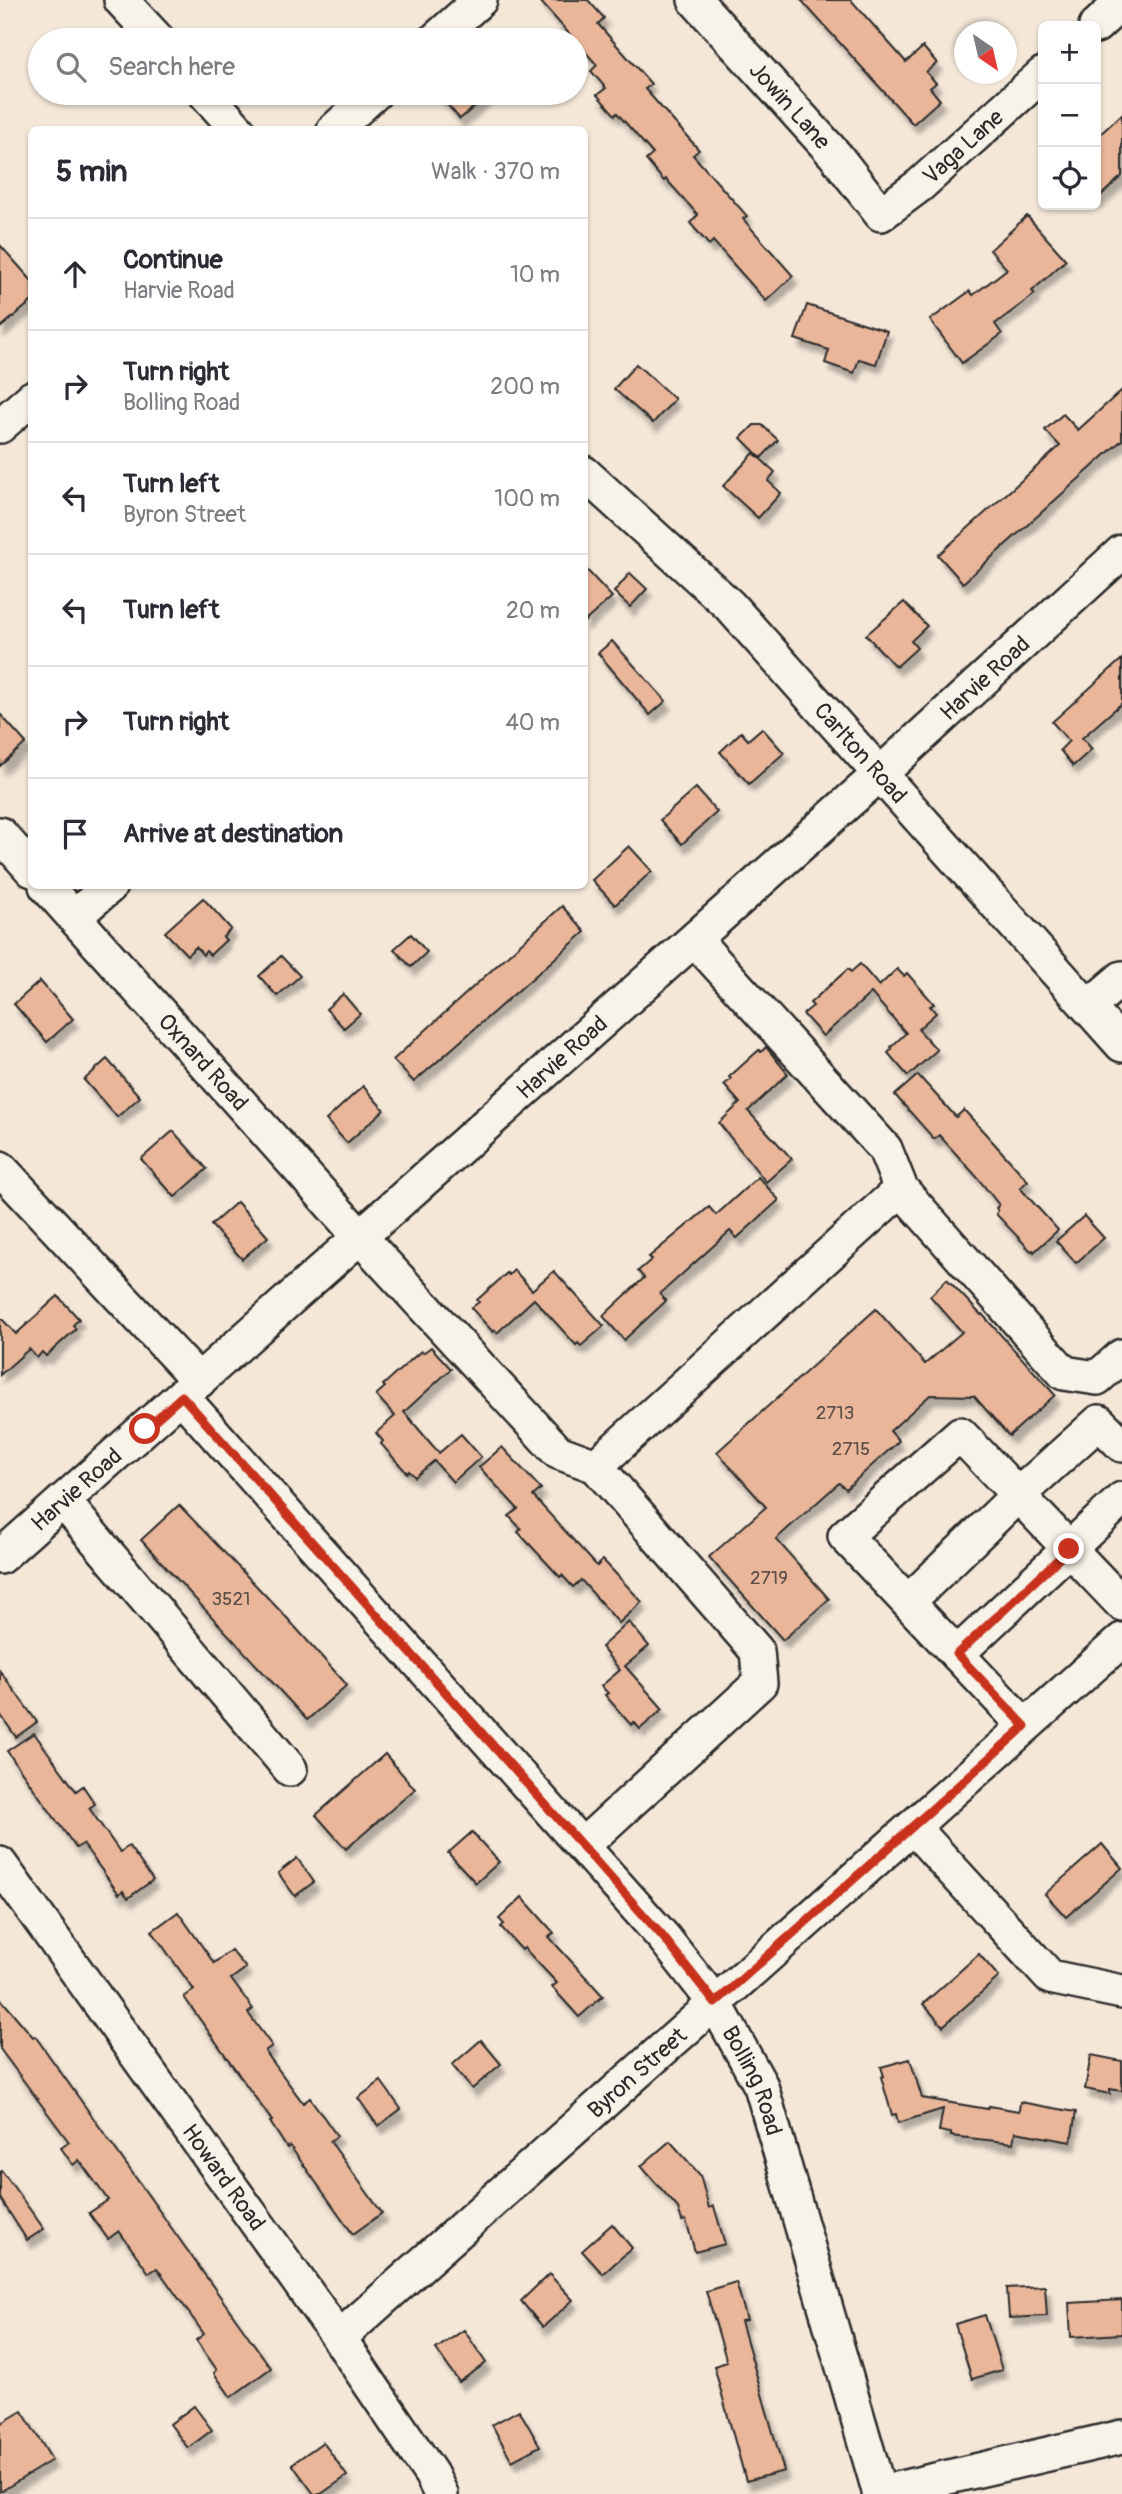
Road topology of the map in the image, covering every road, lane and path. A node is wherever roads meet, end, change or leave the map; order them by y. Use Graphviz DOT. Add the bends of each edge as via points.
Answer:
graph roads {
  1 [pos="121,0"];
  2 [pos="480,0"];
  3 [pos="695,0"];
  4 [pos="1122,2"];
  5 [pos="1101,21"];
  6 [pos="147,28"];
  7 [pos="448,28"];
  8 [pos="1038,79"];
  9 [pos="215,105"];
  10 [pos="362,105"];
  11 [pos="234,126"];
  12 [pos="338,126"];
  13 [pos="881,214"];
  14 [pos="28,402"];
  15 [pos="0,426"];
  16 [pos="588,477"];
  17 [pos="1122,552"];
  18 [pos="881,773"];
  19 [pos="0,834"];
  20 [pos="28,866"];
  21 [pos="49,889"];
  22 [pos="107,889"];
  23 [pos="74,918"];
  24 [pos="695,940"];
  25 [pos="1122,978"];
  26 [pos="1088,1007"];
  27 [pos="1122,1045"];
  28 [pos="0,1168"];
  29 [pos="901,1189"];
  30 [pos="361,1238"];
  31 [pos="1122,1356"];
  32 [pos="190,1389"];
  33 [pos="1122,1445"];
  34 [pos="596,1466"];
  35 [pos="1018,1495"];
  36 [pos="1122,1499"];
  37 [pos="63,1501"];
  38 [pos="1069,1549"];
  39 [pos="0,1557"];
  40 [pos="908,1602"];
  41 [pos="1122,1604"];
  42 [pos="1122,1640"];
  43 [pos="957,1654"];
  44 [pos="1025,1726"];
  45 [pos="290,1769"];
  46 [pos="912,1827"];
  47 [pos="582,1846"];
  48 [pos="0,1864"];
  49 [pos="1122,1992"];
  50 [pos="715,2003"];
  51 [pos="339,2338"];
  52 [pos="1122,2437"];
  53 [pos="879,2493"];
  54 [pos="441,2494"];
  1 -- 6 [label="street"];
  2 -- 7 [label="street"];
  3 -- 13 [label="street, Jowin Lane" via="835,155"];
  4 -- 5 [label="street"];
  8 -- 13 [label="street, Vaga Lane" via="920,185"];
  9 -- 11 [label="street"];
  10 -- 12 [label="street"];
  14 -- 15 [label="street"];
  16 -- 18 [label="street, Carlton Road" via="729,605"];
  17 -- 18 [label="street, Harvie Road"];
  18 -- 24 [label="street, Harvie Road"];
  18 -- 26 [label="street, Carlton Road"];
  19 -- 20 [label="street"];
  21 -- 23 [label="street, Oxnard Road"];
  22 -- 23 [label="street"];
  23 -- 30 [label="street, Oxnard Road"];
  24 -- 29 [label="street" via="885,1149"];
  24 -- 30 [label="street, Harvie Road"];
  25 -- 26 [label="street"];
  26 -- 27 [label="street, Carlton Road"];
  28 -- 32 [label="street, Bolling Road"];
  29 -- 31 [label="street" via="1064,1373 1097,1378"];
  29 -- 34 [label="street"];
  30 -- 32 [label="street, Harvie Road"];
  30 -- 34 [label="street, Oxnard Road" via="558,1452"];
  32 -- 37 [label="street, Harvie Road"];
  32 -- 47 [label="street, Bolling Road"];
  33 -- 35 [label="street" via="1099,1422"];
  34 -- 47 [label="street" via="757,1651 760,1683"];
  35 -- 38 [label="street"];
  35 -- 40 [label="street"];
  35 -- 40 [label="street" via="960,1434 845,1536"];
  36 -- 38 [label="street"];
  37 -- 39 [label="street, Harvie Road"];
  37 -- 45 [label="street"];
  38 -- 41 [label="street"];
  38 -- 43 [label="street"];
  40 -- 43 [label="street"];
  42 -- 44 [label="street, Byron Street"];
  43 -- 44 [label="street"];
  44 -- 46 [label="street, Byron Street"];
  46 -- 49 [label="street" via="1050,1977"];
  46 -- 50 [label="street, Byron Street"];
  47 -- 50 [label="street, Bolling Road"];
  48 -- 51 [label="street, Howard Road"];
  50 -- 51 [label="street, Byron Street"];
  50 -- 53 [label="street, Bolling Road" via="761,2086"];
  51 -- 54 [label="street, Howard Road"];
  52 -- 53 [label="street"];
}
